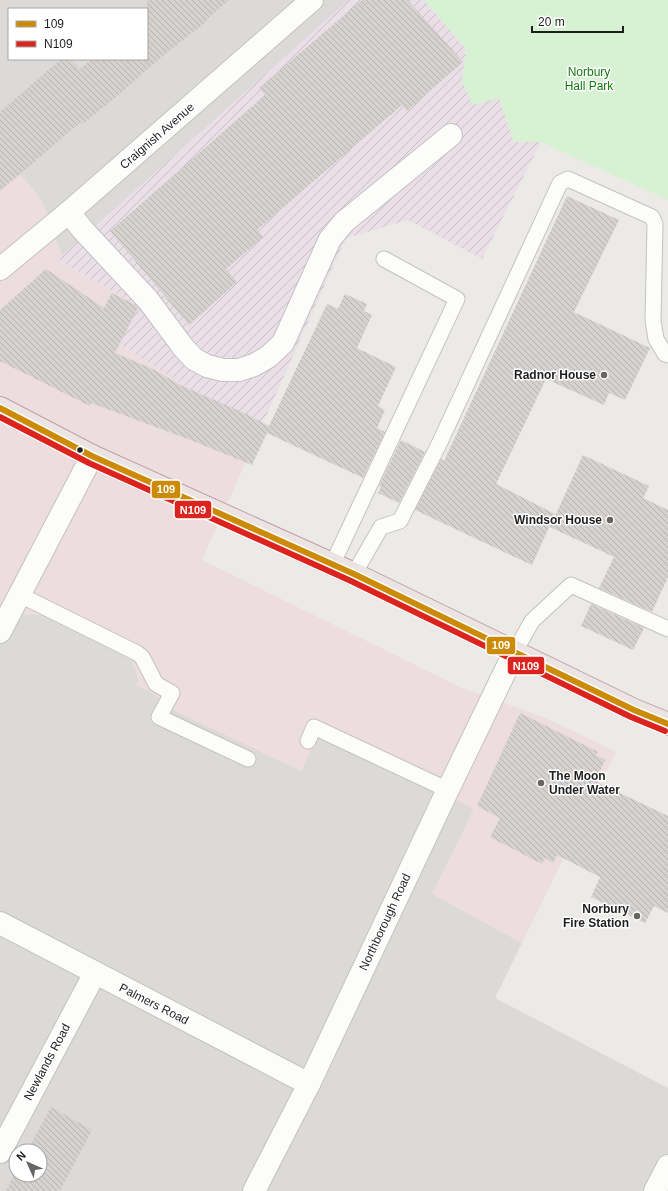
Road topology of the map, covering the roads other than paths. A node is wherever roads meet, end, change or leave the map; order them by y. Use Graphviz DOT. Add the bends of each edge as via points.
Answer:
graph roads {
  1 [pos="312,0"];
  2 [pos="451,135"];
  3 [pos="69,212"];
  4 [pos="384,259"];
  5 [pos="0,269"];
  6 [pos="668,355"];
  7 [pos="0,408"];
  8 [pos="92,456"];
  9 [pos="332,565"];
  10 [pos="354,574"];
  11 [pos="20,595"];
  12 [pos="668,629"];
  13 [pos="0,632"];
  14 [pos="514,652"];
  15 [pos="668,724"];
  16 [pos="308,741"];
  17 [pos="248,760"];
  18 [pos="448,790"];
  19 [pos="0,923"];
  20 [pos="95,973"];
  21 [pos="309,1084"];
  22 [pos="0,1152"];
  23 [pos="668,1166"];
  24 [pos="254,1191"];
  25 [pos="655,1191"];
  1 -- 3 [label="street, Craignish Avenue"];
  2 -- 3 [label="street" via="336,229 283,343 268,357 239,370 223,370 194,359 148,300"];
  3 -- 5 [label="street, Craignish Avenue"];
  4 -- 9 [label="lane" via="457,299"];
  6 -- 10 [label="lane" via="656,339 653,320 655,224 652,217 568,179 560,183 440,442 400,521 381,527"];
  7 -- 8 [label="highway"];
  8 -- 9 [label="highway"];
  8 -- 11 [label="street"];
  9 -- 10 [label="highway"];
  10 -- 14 [label="highway"];
  11 -- 13 [label="street"];
  11 -- 17 [label="lane" via="137,653 142,657 156,684 172,693 159,717"];
  12 -- 14 [label="lane" via="571,585 532,621"];
  14 -- 15 [label="highway"];
  14 -- 18 [label="street, Northborough Road"];
  16 -- 18 [label="lane" via="314,727"];
  18 -- 21 [label="street, Northborough Road"];
  19 -- 20 [label="street, Palmers Road"];
  20 -- 21 [label="street, Palmers Road"];
  20 -- 22 [label="street, Newlands Road"];
  21 -- 24 [label="street, Northborough Road"];
  23 -- 25 [label="street"];
}
